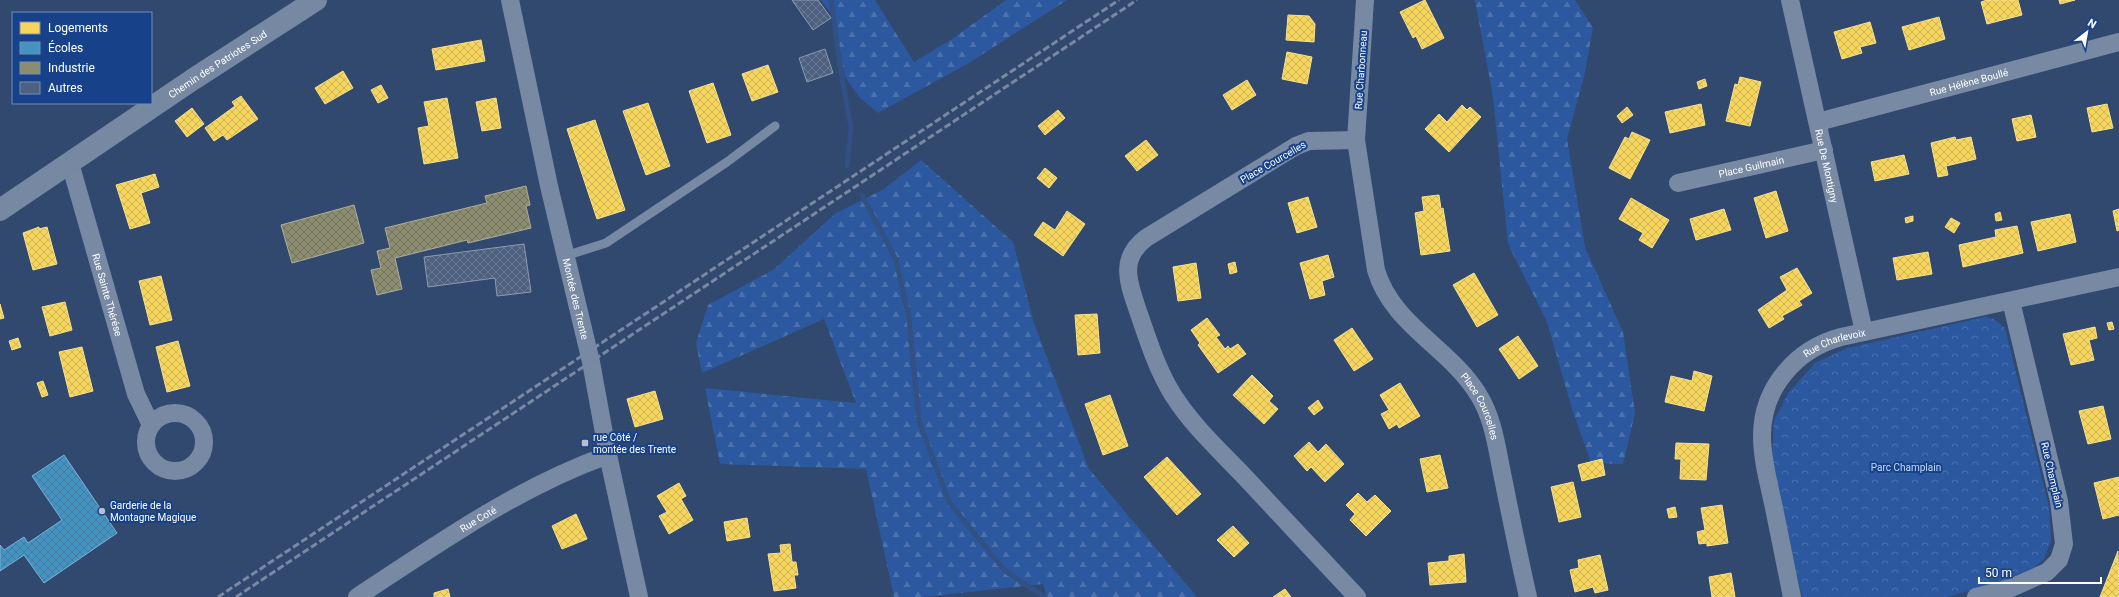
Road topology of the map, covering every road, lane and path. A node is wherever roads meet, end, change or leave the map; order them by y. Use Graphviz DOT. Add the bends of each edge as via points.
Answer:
graph roads {
  1 [pos="316,0"];
  2 [pos="510,0"];
  3 [pos="1365,0"];
  4 [pos="1790,0"];
  5 [pos="2119,42"];
  6 [pos="1818,122"];
  7 [pos="774,126"];
  8 [pos="1356,140"];
  9 [pos="1824,150"];
  10 [pos="70,163"];
  11 [pos="1678,183"];
  12 [pos="0,210"];
  13 [pos="565,256"];
  14 [pos="2119,278"];
  15 [pos="2011,301"];
  16 [pos="1864,332"];
  17 [pos="151,425"];
  18 [pos="608,456"];
  19 [pos="357,597"];
  20 [pos="639,597"];
  21 [pos="1357,597"];
  22 [pos="1528,597"];
  23 [pos="1792,597"];
  24 [pos="1976,597"];
  1 -- 10 [label="main road, Chemin des Patriotes Sud"];
  2 -- 13 [label="street, Montée des Trente"];
  3 -- 8 [label="street, Rue Charbonneau"];
  4 -- 6 [label="street, Rue De Montigny"];
  5 -- 6 [label="street, Rue Hélène Boullé"];
  6 -- 9 [label="street, Rue De Montigny"];
  7 -- 13 [label="lane" via="727,162 606,243"];
  8 -- 21 [label="street, Place Courcelles" via="1314,140 1296,146 1146,238 1133,251 1128,268 1133,294 1151,349 1174,396 1203,433"];
  8 -- 22 [label="street, Place Courcelles" via="1379,278 1396,309 1460,370 1484,404 1494,434"];
  9 -- 11 [label="street, Place Guilmain"];
  9 -- 16 [label="street, Rue De Montigny"];
  10 -- 12 [label="main road, Chemin des Patriotes Sud"];
  10 -- 17 [label="street, Rue Sainte Thérése" via="136,394"];
  13 -- 18 [label="street, Montée des Trente" via="591,362"];
  14 -- 15 [label="street, Rue Charlevoix"];
  15 -- 16 [label="street, Rue Charlevoix"];
  15 -- 24 [label="street, Rue Champlain" via="2059,501 2064,544 2059,560 2047,572 2011,588"];
  16 -- 23 [label="street, Rue Charlevoix" via="1827,341 1802,355 1779,380 1766,411 1762,434 1763,449"];
  18 -- 19 [label="street, Rue Coté" via="578,466 486,512"];
  18 -- 20 [label="street, Montée des Trente"];
}
